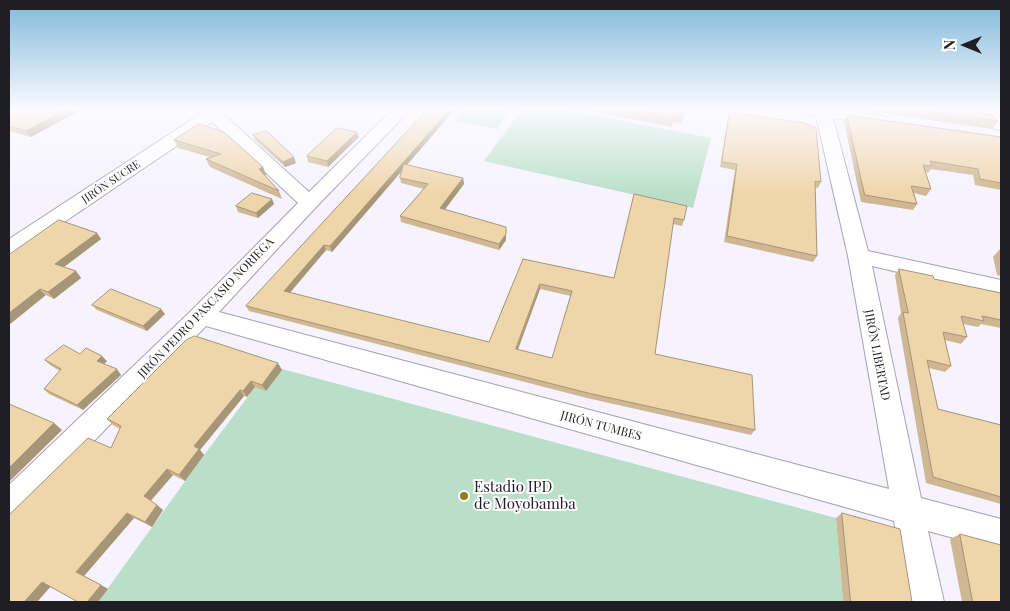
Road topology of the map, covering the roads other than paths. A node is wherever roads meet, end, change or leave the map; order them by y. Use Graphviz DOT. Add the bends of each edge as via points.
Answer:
graph roads {
  1 [pos="176,138"];
  2 [pos="240,138"];
  3 [pos="374,138"];
  4 [pos="825,138"];
  5 [pos="308,203"];
  6 [pos="9,250"];
  7 [pos="858,256"];
  8 [pos="1001,288"];
  9 [pos="201,316"];
  10 [pos="9,506"];
  11 [pos="907,511"];
  12 [pos="1001,535"];
  13 [pos="926,602"];
  1 -- 6 [label="street, JIRÓN SUCRE"];
  2 -- 5 [label="street"];
  3 -- 5 [label="street, JIRÓN PEDRO PASCASIO NORIEGA"];
  4 -- 7 [label="street, JIRÓN LIBERTAD"];
  5 -- 9 [label="street, JIRÓN PEDRO PASCASIO NORIEGA"];
  7 -- 8 [label="street"];
  7 -- 11 [label="street, JIRÓN LIBERTAD"];
  9 -- 10 [label="street, JIRÓN PEDRO PASCASIO NORIEGA"];
  9 -- 11 [label="street, JIRÓN TUMBES"];
  11 -- 12 [label="street, JIRÓN TUMBES"];
  11 -- 13 [label="street, JIRÓN LIBERTAD"];
}
